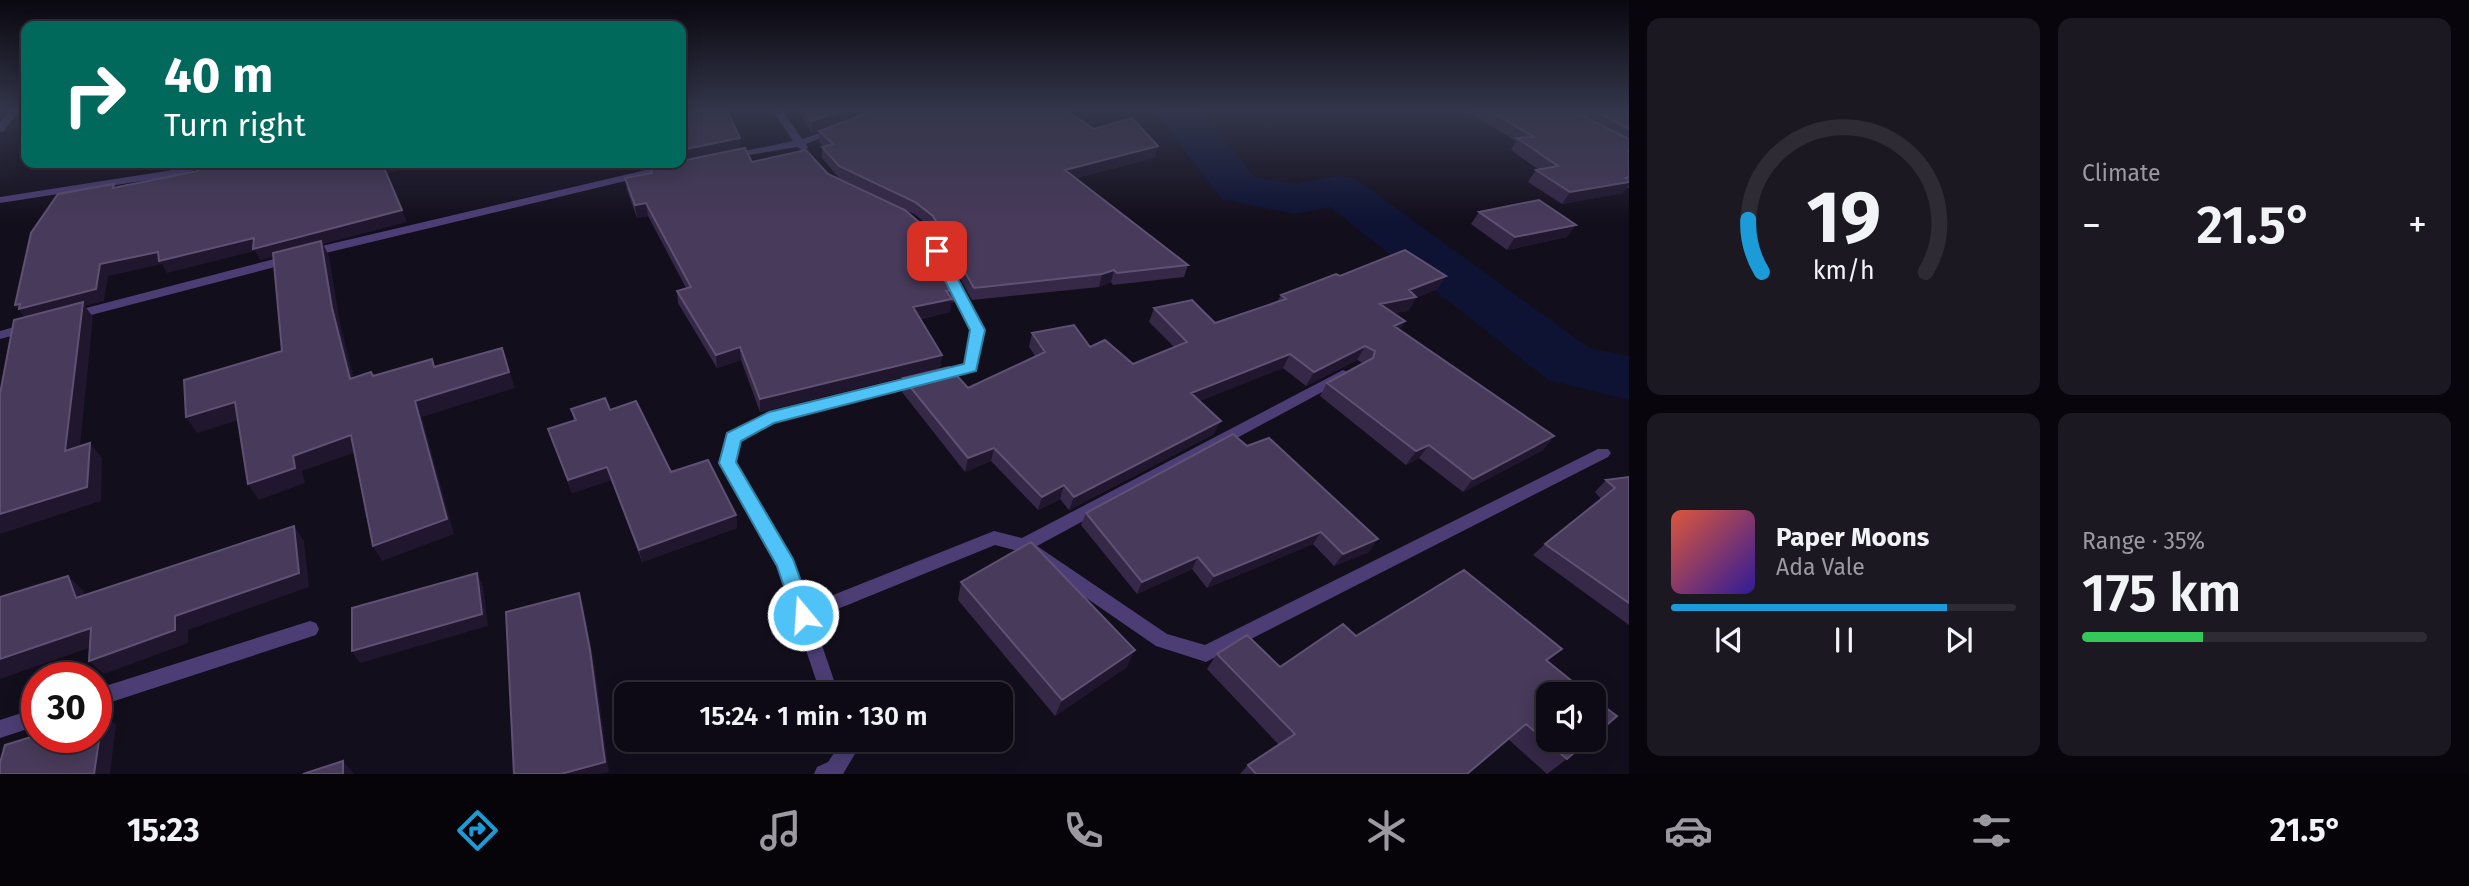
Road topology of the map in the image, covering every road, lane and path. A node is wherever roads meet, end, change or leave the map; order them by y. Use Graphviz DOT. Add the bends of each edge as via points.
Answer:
graph roads {
  1 [pos="778,147"];
  2 [pos="803,147"];
  3 [pos="722,158"];
  4 [pos="816,163"];
  5 [pos="194,168"];
  6 [pos="670,168"];
  7 [pos="0,200"];
  8 [pos="900,214"];
  9 [pos="65,318"];
  10 [pos="39,325"];
  11 [pos="0,335"];
  12 [pos="1358,367"];
  13 [pos="1603,453"];
  14 [pos="1023,545"];
  15 [pos="803,615"];
  16 [pos="310,629"];
  17 [pos="826,682"];
  18 [pos="112,693"];
  19 [pos="21,722"];
  20 [pos="0,729"];
  21 [pos="846,752"];
  22 [pos="824,774"];
  1 -- 3 [label="street"];
  2 -- 4 [label="street"];
  5 -- 7 [label="street"];
  6 -- 9 [label="street" via="367,238"];
  8 -- 15 [label="street" via="926,232 978,330 971,368 769,418 733,438 728,463 786,564"];
  10 -- 11 [label="street"];
  12 -- 14 [label="street"];
  13 -- 14 [label="street" via="1206,654 1162,639"];
  14 -- 15 [label="street" via="994,538"];
  15 -- 17 [label="street"];
  16 -- 18 [label="street"];
  19 -- 20 [label="street"];
  21 -- 22 [label="street" via="835,769"];
}
